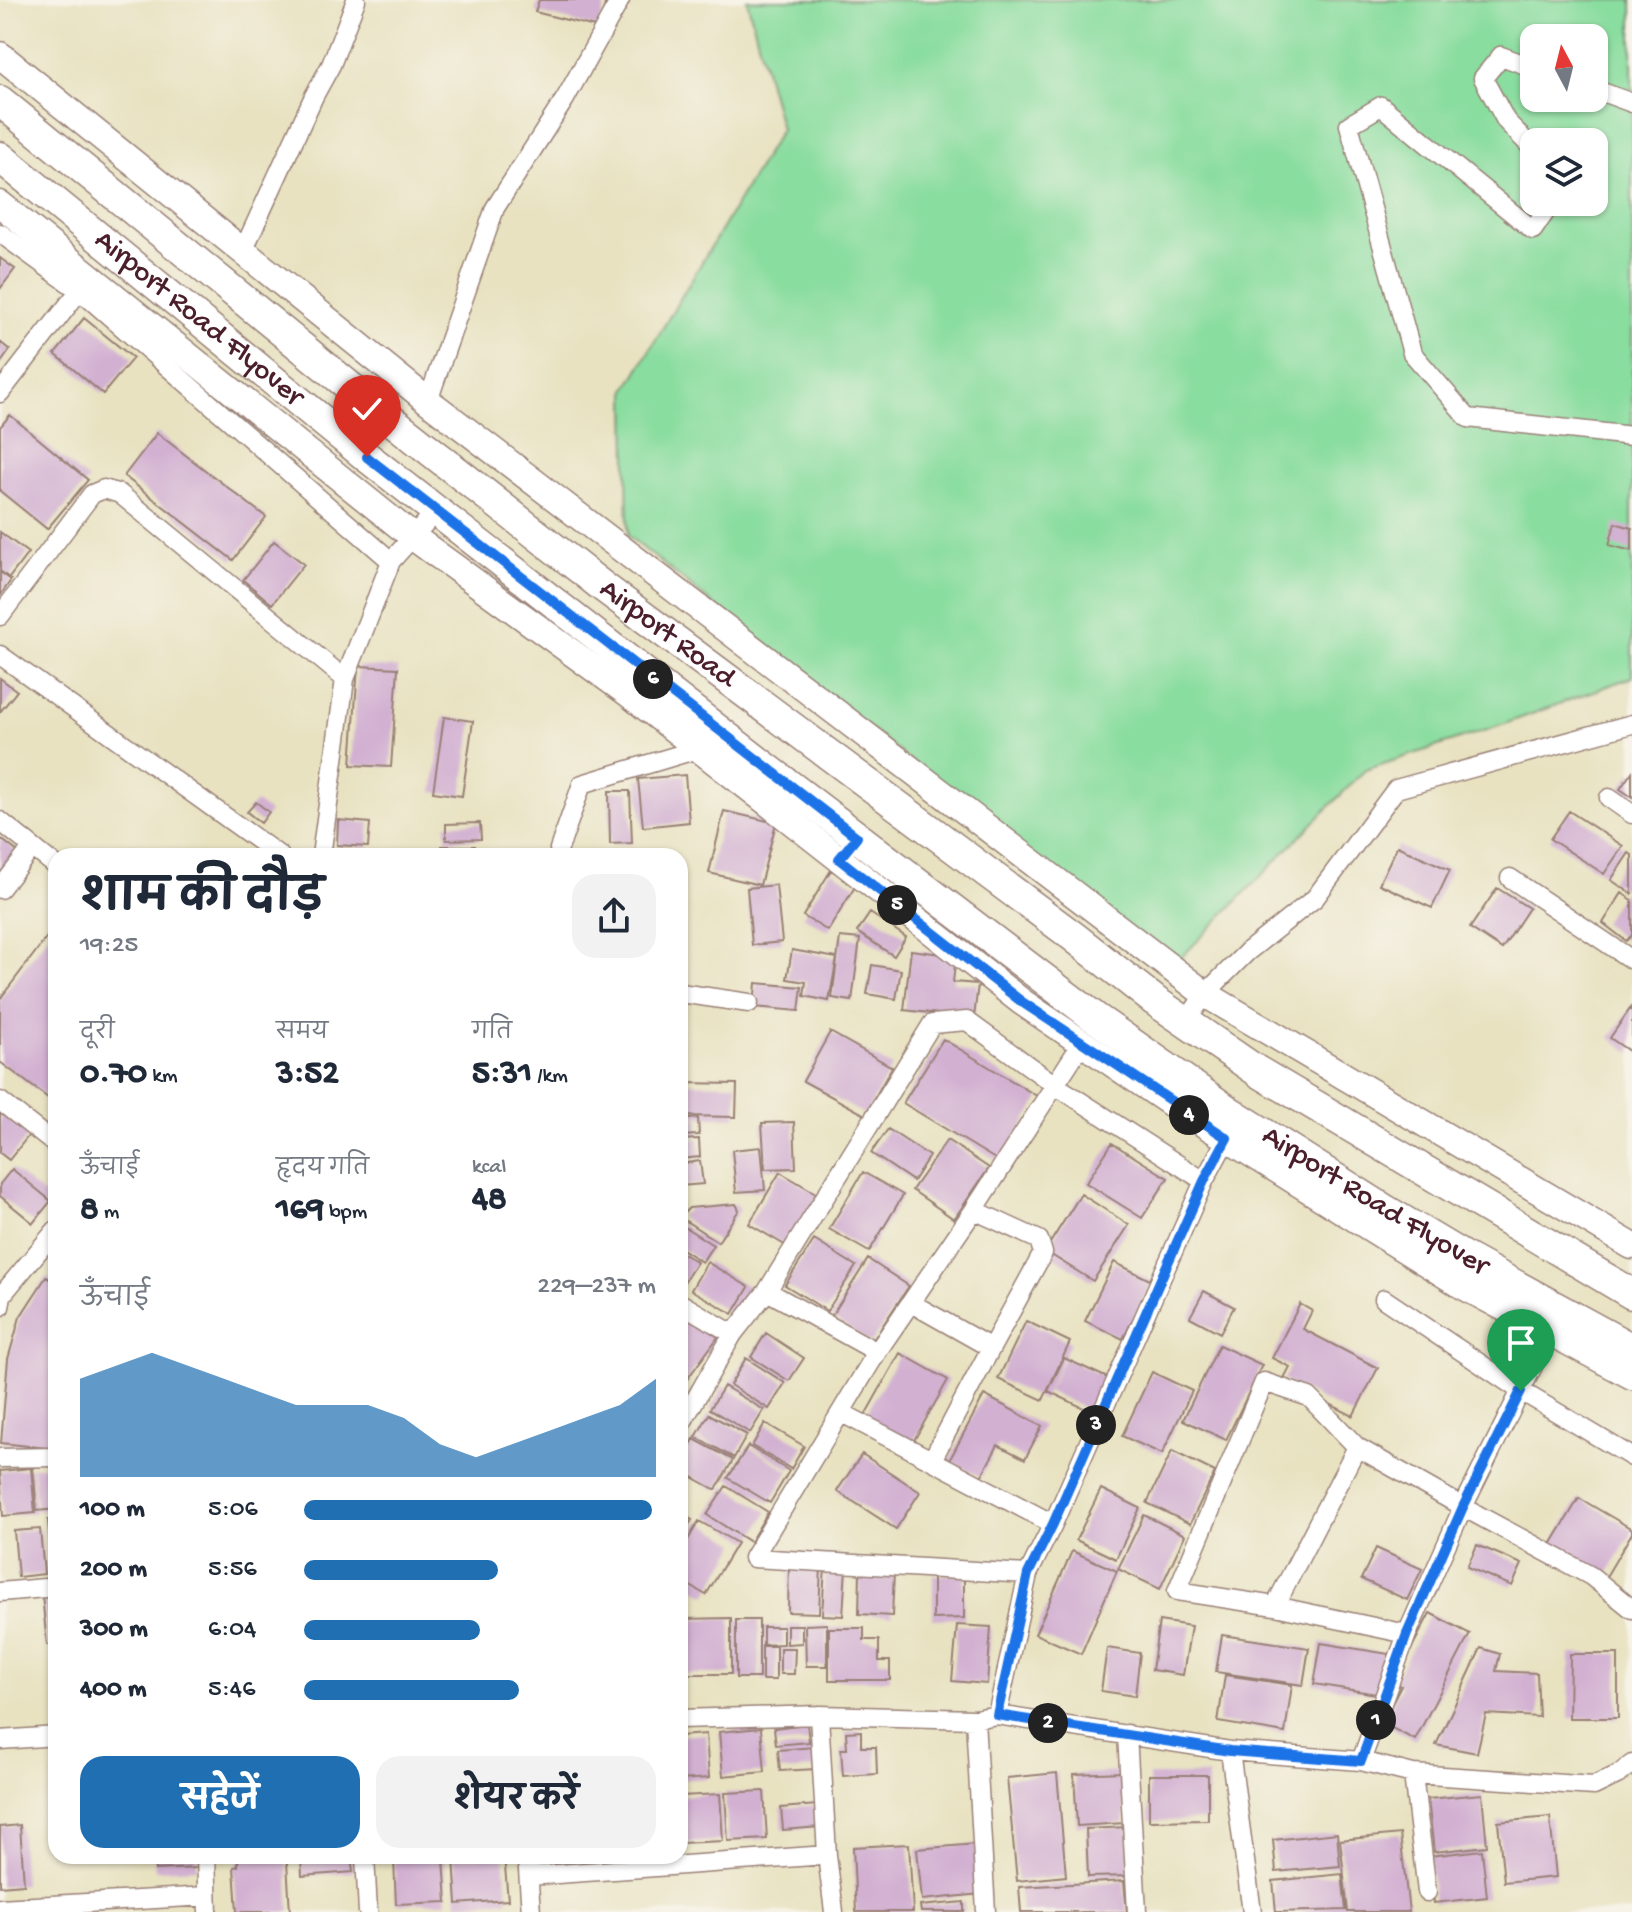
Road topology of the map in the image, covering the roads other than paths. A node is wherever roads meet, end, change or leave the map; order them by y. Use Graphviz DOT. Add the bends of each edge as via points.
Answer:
graph roads {
  1 [pos="356,0"];
  2 [pos="620,0"];
  3 [pos="0,55"];
  4 [pos="1520,63"];
  5 [pos="1608,94"];
  6 [pos="0,101"];
  7 [pos="1632,103"];
  8 [pos="1520,136"];
  9 [pos="0,157"];
  10 [pos="0,204"];
  11 [pos="184,206"];
  12 [pos="1542,216"];
  13 [pos="161,231"];
  14 [pos="0,233"];
  15 [pos="242,253"];
  16 [pos="85,283"];
  17 [pos="0,393"];
  18 [pos="428,401"];
  19 [pos="1632,436"];
  20 [pos="437,510"];
  21 [pos="413,537"];
  22 [pos="391,561"];
  23 [pos="0,616"];
  24 [pos="0,655"];
  25 [pos="345,679"];
  26 [pos="1632,724"];
  27 [pos="698,749"];
  28 [pos="1609,798"];
  29 [pos="1632,814"];
  30 [pos="0,821"];
  31 [pos="32,848"];
  32 [pos="269,848"];
  33 [pos="322,848"];
  34 [pos="559,848"];
  35 [pos="848,848"];
  36 [pos="48,860"];
  37 [pos="1510,878"];
  38 [pos="0,889"];
  39 [pos="1632,960"];
  40 [pos="688,994"];
  41 [pos="1205,994"];
  42 [pos="749,1003"];
  43 [pos="1186,1022"];
  44 [pos="1082,1043"];
  45 [pos="1055,1085"];
  46 [pos="0,1101"];
  47 [pos="1229,1125"];
  48 [pos="48,1139"];
  49 [pos="1204,1181"];
  50 [pos="974,1210"];
  51 [pos="48,1240"];
  52 [pos="1632,1246"];
  53 [pos="767,1291"];
  54 [pos="1632,1294"];
  55 [pos="1,1299"];
  56 [pos="1384,1299"];
  57 [pos="911,1303"];
  58 [pos="688,1308"];
  59 [pos="1550,1332"];
  60 [pos="733,1334"];
  61 [pos="991,1348"];
  62 [pos="1632,1349"];
  63 [pos="877,1352"];
  64 [pos="1632,1376"];
  65 [pos="1521,1391"];
  66 [pos="688,1412"];
  67 [pos="842,1413"];
  68 [pos="1357,1447"];
  69 [pos="48,1457"];
  70 [pos="1632,1457"];
  71 [pos="0,1458"];
  72 [pos="932,1460"];
  73 [pos="1463,1507"];
  74 [pos="1053,1524"];
  75 [pos="1028,1574"];
  76 [pos="48,1588"];
  77 [pos="0,1592"];
  78 [pos="1275,1606"];
  79 [pos="1632,1609"];
  80 [pos="1407,1634"];
  81 [pos="819,1715"];
  82 [pos="997,1715"];
  83 [pos="688,1719"];
  84 [pos="975,1719"];
  85 [pos="1127,1734"];
  86 [pos="48,1737"];
  87 [pos="0,1740"];
  88 [pos="1230,1751"];
  89 [pos="1361,1761"];
  90 [pos="1632,1764"];
  91 [pos="1413,1774"];
  92 [pos="827,1855"];
  93 [pos="206,1864"];
  94 [pos="365,1864"];
  95 [pos="528,1864"];
  96 [pos="529,1876"];
  97 [pos="1427,1892"];
  98 [pos="208,1904"];
  99 [pos="0,1908"];
  100 [pos="368,1912"];
  101 [pos="531,1912"];
  102 [pos="834,1912"];
  103 [pos="986,1912"];
  104 [pos="1137,1912"];
  105 [pos="1252,1912"];
  1 -- 15 [label="street"];
  2 -- 18 [label="street" via="495,208"];
  3 -- 11 [label="street"];
  4 -- 8 [label="street" via="1501,56 1483,78"];
  5 -- 7 [label="street"];
  6 -- 13 [label="main road, Airport Road Flyover"];
  9 -- 20 [label="main road, Airport Road Flyover"];
  10 -- 16 [label="street"];
  11 -- 13 [label="street"];
  11 -- 15 [label="street"];
  12 -- 19 [label="street" via="1533,230 1381,106 1349,125 1412,353 1468,418"];
  13 -- 43 [label="main road, Airport Road" via="602,586"];
  14 -- 16 [label="street"];
  15 -- 18 [label="street"];
  16 -- 17 [label="street"];
  16 -- 21 [label="street"];
  16 -- 22 [label="street"];
  18 -- 41 [label="street"];
  20 -- 21 [label="street"];
  20 -- 35 [label="main road, Airport Road Flyover"];
  21 -- 22 [label="street"];
  21 -- 27 [label="street"];
  22 -- 25 [label="street"];
  23 -- 25 [label="street" via="92,494 104,489 120,494"];
  24 -- 32 [label="street"];
  25 -- 33 [label="street"];
  26 -- 41 [label="street" via="1396,789 1315,898 1247,952"];
  27 -- 34 [label="street" via="582,784"];
  27 -- 35 [label="street"];
  28 -- 29 [label="street"];
  30 -- 31 [label="street"];
  31 -- 36 [label="street"];
  31 -- 38 [label="street"];
  35 -- 44 [label="street" via="1022,1002"];
  35 -- 47 [label="main road, Airport Road Flyover" via="1094,1017"];
  37 -- 39 [label="street"];
  40 -- 42 [label="street"];
  41 -- 43 [label="street"];
  41 -- 52 [label="street"];
  43 -- 54 [label="main road, Airport Road Flyover" via="1257,1071"];
  44 -- 45 [label="street"];
  44 -- 47 [label="street"];
  45 -- 49 [label="street"];
  45 -- 50 [label="street"];
  45 -- 53 [label="street" via="967,1021 932,1024"];
  46 -- 48 [label="street"];
  47 -- 49 [label="street"];
  47 -- 59 [label="street" via="1463,1286"];
  47 -- 62 [label="main road, Airport Road Flyover"];
  49 -- 74 [label="street"];
  50 -- 57 [label="street"];
  50 -- 61 [label="street" via="1039,1240 1043,1253"];
  51 -- 55 [label="street"];
  53 -- 60 [label="street"];
  53 -- 63 [label="street"];
  56 -- 65 [label="street"];
  57 -- 61 [label="street"];
  57 -- 63 [label="street"];
  58 -- 60 [label="street"];
  59 -- 64 [label="street"];
  59 -- 65 [label="street"];
  60 -- 66 [label="street"];
  61 -- 72 [label="street"];
  63 -- 67 [label="street"];
  65 -- 70 [label="street"];
  65 -- 73 [label="street"];
  67 -- 72 [label="street"];
  67 -- 75 [label="street" via="753,1558"];
  68 -- 73 [label="street"];
  68 -- 78 [label="street"];
  68 -- 78 [label="street" via="1309,1397 1264,1382 1177,1591"];
  69 -- 71 [label="street"];
  72 -- 74 [label="street"];
  73 -- 79 [label="street" via="1591,1576"];
  73 -- 80 [label="street"];
  74 -- 75 [label="street"];
  75 -- 82 [label="street"];
  76 -- 77 [label="street"];
  78 -- 80 [label="street"];
  80 -- 89 [label="street"];
  81 -- 83 [label="street"];
  81 -- 84 [label="street"];
  81 -- 92 [label="street"];
  82 -- 84 [label="street"];
  82 -- 85 [label="street"];
  84 -- 103 [label="street"];
  85 -- 88 [label="street"];
  85 -- 104 [label="street"];
  86 -- 87 [label="street"];
  88 -- 89 [label="street"];
  88 -- 105 [label="street"];
  89 -- 91 [label="street"];
  90 -- 91 [label="street" via="1594,1786"];
  91 -- 97 [label="street"];
  92 -- 96 [label="street"];
  92 -- 102 [label="street"];
  93 -- 98 [label="street"];
  94 -- 100 [label="street"];
  95 -- 96 [label="street"];
  96 -- 101 [label="street"];
  98 -- 99 [label="street"];
}
